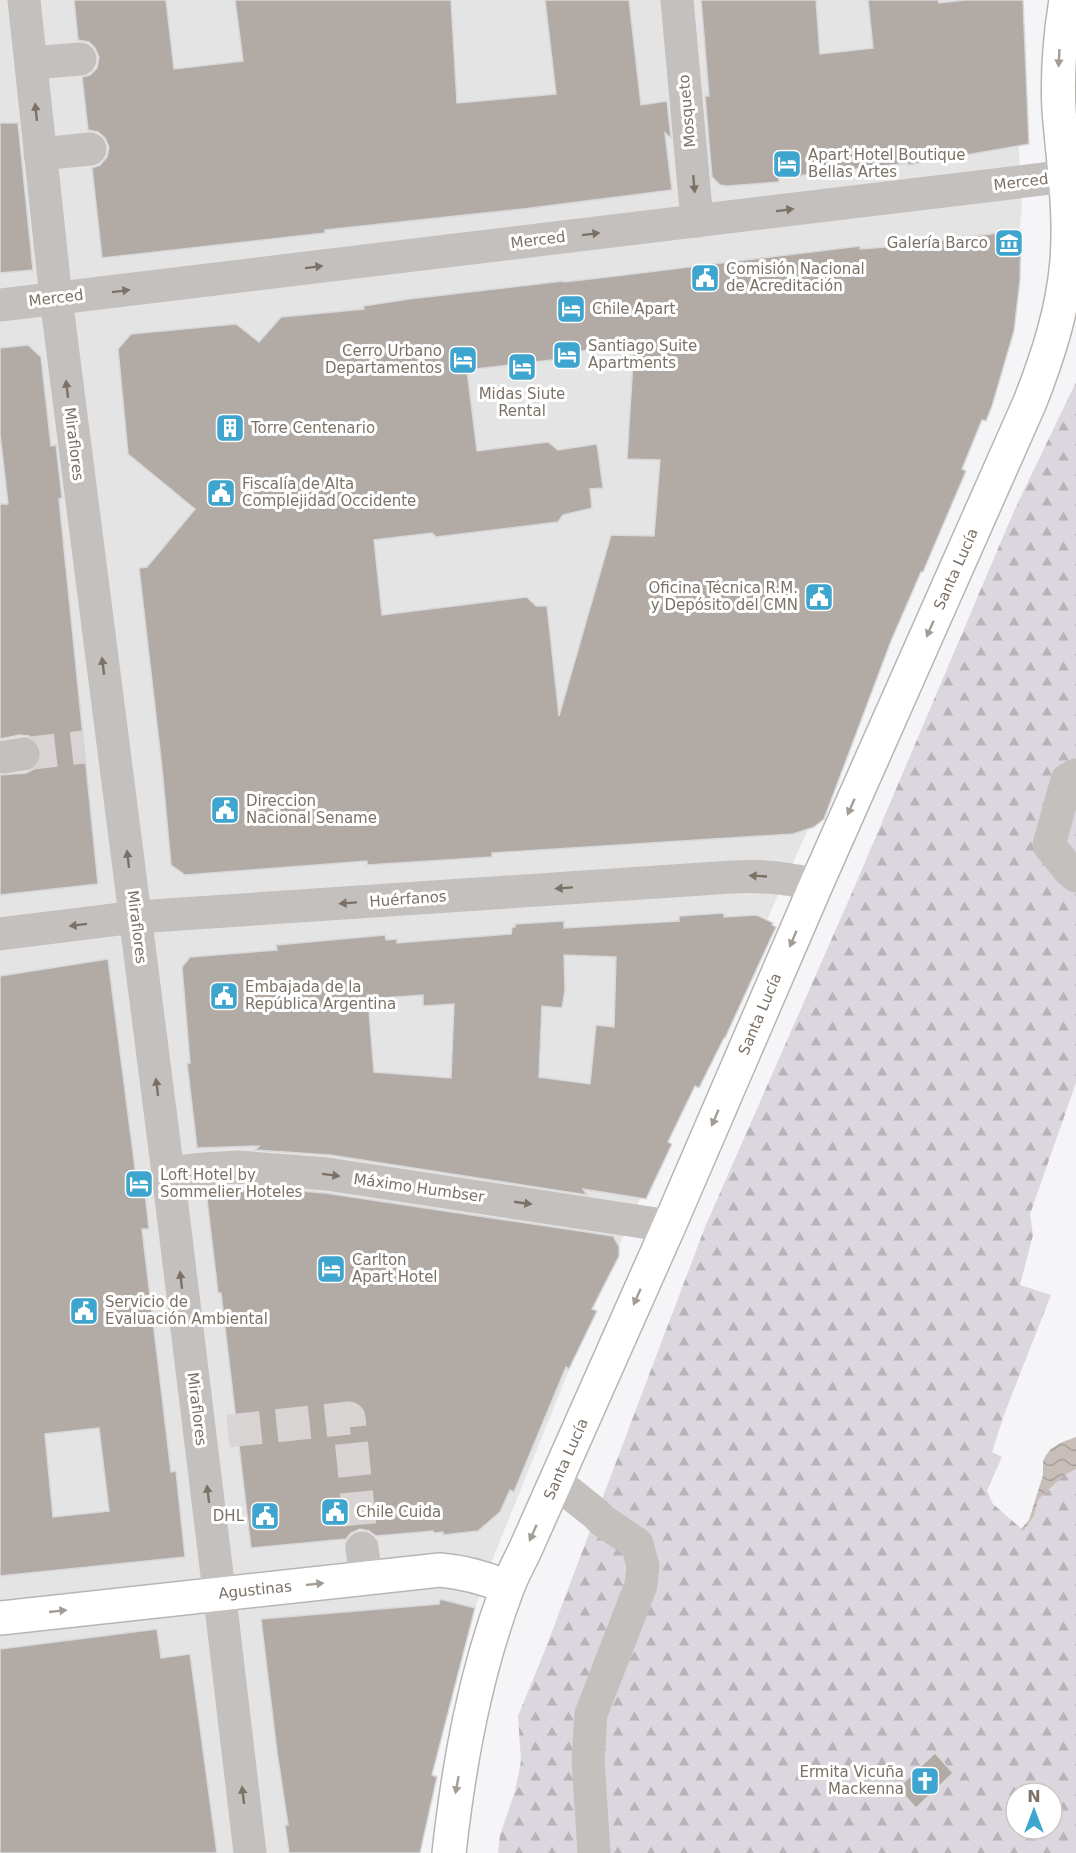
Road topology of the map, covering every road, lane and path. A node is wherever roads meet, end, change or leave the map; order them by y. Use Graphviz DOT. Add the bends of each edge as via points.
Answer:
graph roads {
  1 [pos="24,0"];
  2 [pos="677,0"];
  3 [pos="1066,0"];
  4 [pos="80,59"];
  5 [pos="31,63"];
  6 [pos="90,149"];
  7 [pos="36,173"];
  8 [pos="1071,176"];
  9 [pos="697,221"];
  10 [pos="56,298"];
  11 [pos="0,305"];
  12 [pos="1067,316"];
  13 [pos="1030,402"];
  14 [pos="974,500"];
  15 [pos="1076,774"];
  16 [pos="1076,876"];
  17 [pos="816,885"];
  18 [pos="136,917"];
  19 [pos="0,934"];
  20 [pos="168,1173"];
  21 [pos="669,1226"];
  22 [pos="556,1482"];
  23 [pos="507,1587"];
  24 [pos="220,1594"];
  25 [pos="8,1613"];
  26 [pos="250,1853"];
  27 [pos="449,1853"];
  28 [pos="594,1853"];
  1 -- 5 [label="street, Miraflores"];
  2 -- 9 [label="street, Mosqueto, one-way"];
  3 -- 8 [label="main road, Santa Lucía, one-way" via="1058,64 1059,108"];
  4 -- 5 [label="street"];
  7 -- 5 [label="street, Miraflores, one-way"];
  6 -- 7 [label="street"];
  7 -- 10 [label="street, Miraflores"];
  9 -- 8 [label="street, Merced, one-way"];
  8 -- 12 [label="main road, Santa Lucía"];
  10 -- 9 [label="street, Merced, one-way"];
  10 -- 11 [label="street, Merced"];
  18 -- 10 [label="street, Miraflores, one-way" via="99,745"];
  12 -- 13 [label="main road, Santa Lucía"];
  13 -- 14 [label="street" via="1018,398"];
  13 -- 17 [label="main road, Santa Lucía, one-way"];
  15 -- 16 [label="street" via="1067,780 1048,845"];
  17 -- 18 [label="street, Huérfanos, one-way" via="795,879 732,877"];
  17 -- 21 [label="main road, Santa Lucía, one-way"];
  18 -- 19 [label="street, Huérfanos, one-way"];
  20 -- 18 [label="street, Miraflores, one-way"];
  20 -- 21 [label="street, Máximo Humbser, one-way" via="238,1167 327,1174"];
  24 -- 20 [label="street, Miraflores, one-way" via="214,1432"];
  21 -- 22 [label="main road, Santa Lucía, one-way"];
  22 -- 23 [label="main road, Santa Lucía, one-way"];
  22 -- 28 [label="street" via="637,1544 643,1566 640,1586 591,1714 588,1760"];
  24 -- 23 [label="main road, Agustinas, one-way" via="364,1563 456,1571"];
  23 -- 27 [label="main road, Santa Lucía, one-way" via="467,1727"];
  25 -- 24 [label="main road, Agustinas, one-way"];
  26 -- 24 [label="street, Miraflores, one-way"];
}
